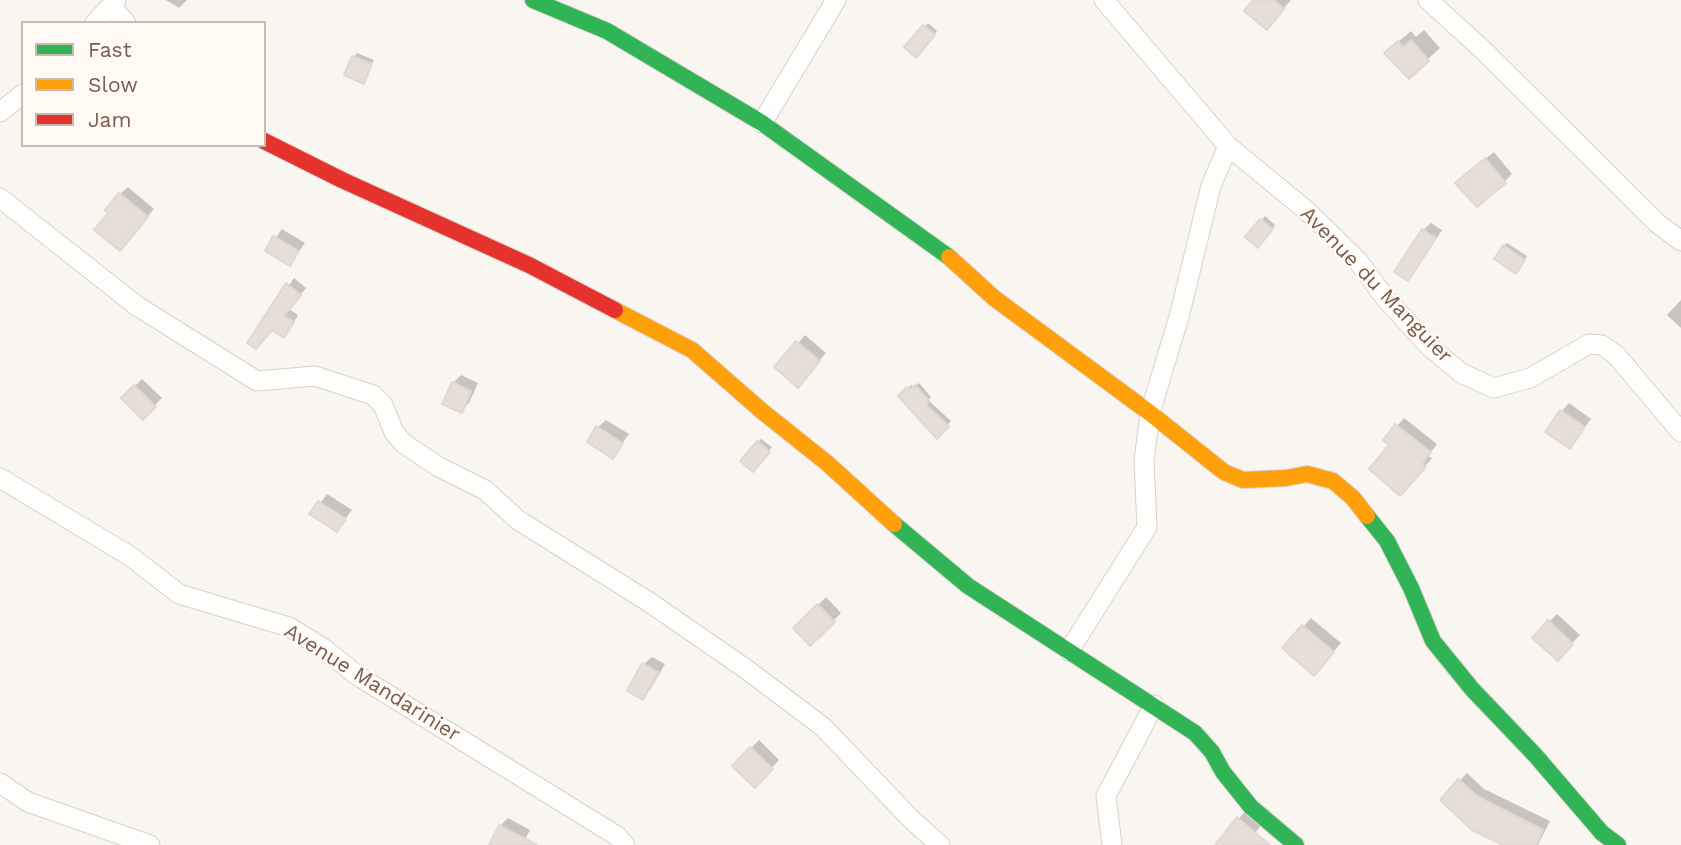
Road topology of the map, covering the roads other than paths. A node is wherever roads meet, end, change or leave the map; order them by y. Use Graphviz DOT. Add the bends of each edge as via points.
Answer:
graph roads {
  1 [pos="533,0"];
  2 [pos="836,0"];
  3 [pos="1104,0"];
  4 [pos="1428,0"];
  5 [pos="114,3"];
  6 [pos="97,21"];
  7 [pos="125,21"];
  8 [pos="21,96"];
  9 [pos="0,112"];
  10 [pos="762,123"];
  11 [pos="266,142"];
  12 [pos="1228,146"];
  13 [pos="1,202"];
  14 [pos="1681,241"];
  15 [pos="1150,413"];
  16 [pos="1681,432"];
  17 [pos="0,478"];
  18 [pos="1069,651"];
  19 [pos="1154,705"];
  20 [pos="0,783"];
  21 [pos="150,845"];
  22 [pos="625,845"];
  23 [pos="940,845"];
  24 [pos="1112,845"];
  25 [pos="1296,845"];
  26 [pos="1618,845"];
  1 -- 10 [label="street" via="607,32"];
  2 -- 10 [label="street"];
  3 -- 12 [label="street, Avenue du Manguier"];
  4 -- 14 [label="street"];
  5 -- 6 [label="street"];
  5 -- 7 [label="street"];
  8 -- 9 [label="street"];
  10 -- 15 [label="street" via="940,249 994,298"];
  11 -- 18 [label="street" via="529,265 692,350 968,586"];
  12 -- 15 [label="street" via="1210,186 1179,317"];
  12 -- 16 [label="street, Avenue du Manguier" via="1307,211 1358,261 1430,346 1461,373 1494,388 1530,378 1588,344 1602,345 1616,355"];
  13 -- 23 [label="street" via="137,306 257,381 315,376 373,395 403,443 485,490 518,520 649,602 823,727"];
  15 -- 18 [label="street" via="1144,461 1147,527"];
  15 -- 26 [label="street" via="1224,472 1243,480 1307,474 1333,481 1353,498 1387,541 1433,641 1602,833"];
  17 -- 22 [label="street, Avenue Mandarinier" via="130,555 179,594 289,627 358,676"];
  18 -- 19 [label="street"];
  19 -- 24 [label="street" via="1106,796"];
  19 -- 25 [label="street" via="1195,733 1251,807"];
  20 -- 21 [label="street" via="27,802"];
}
